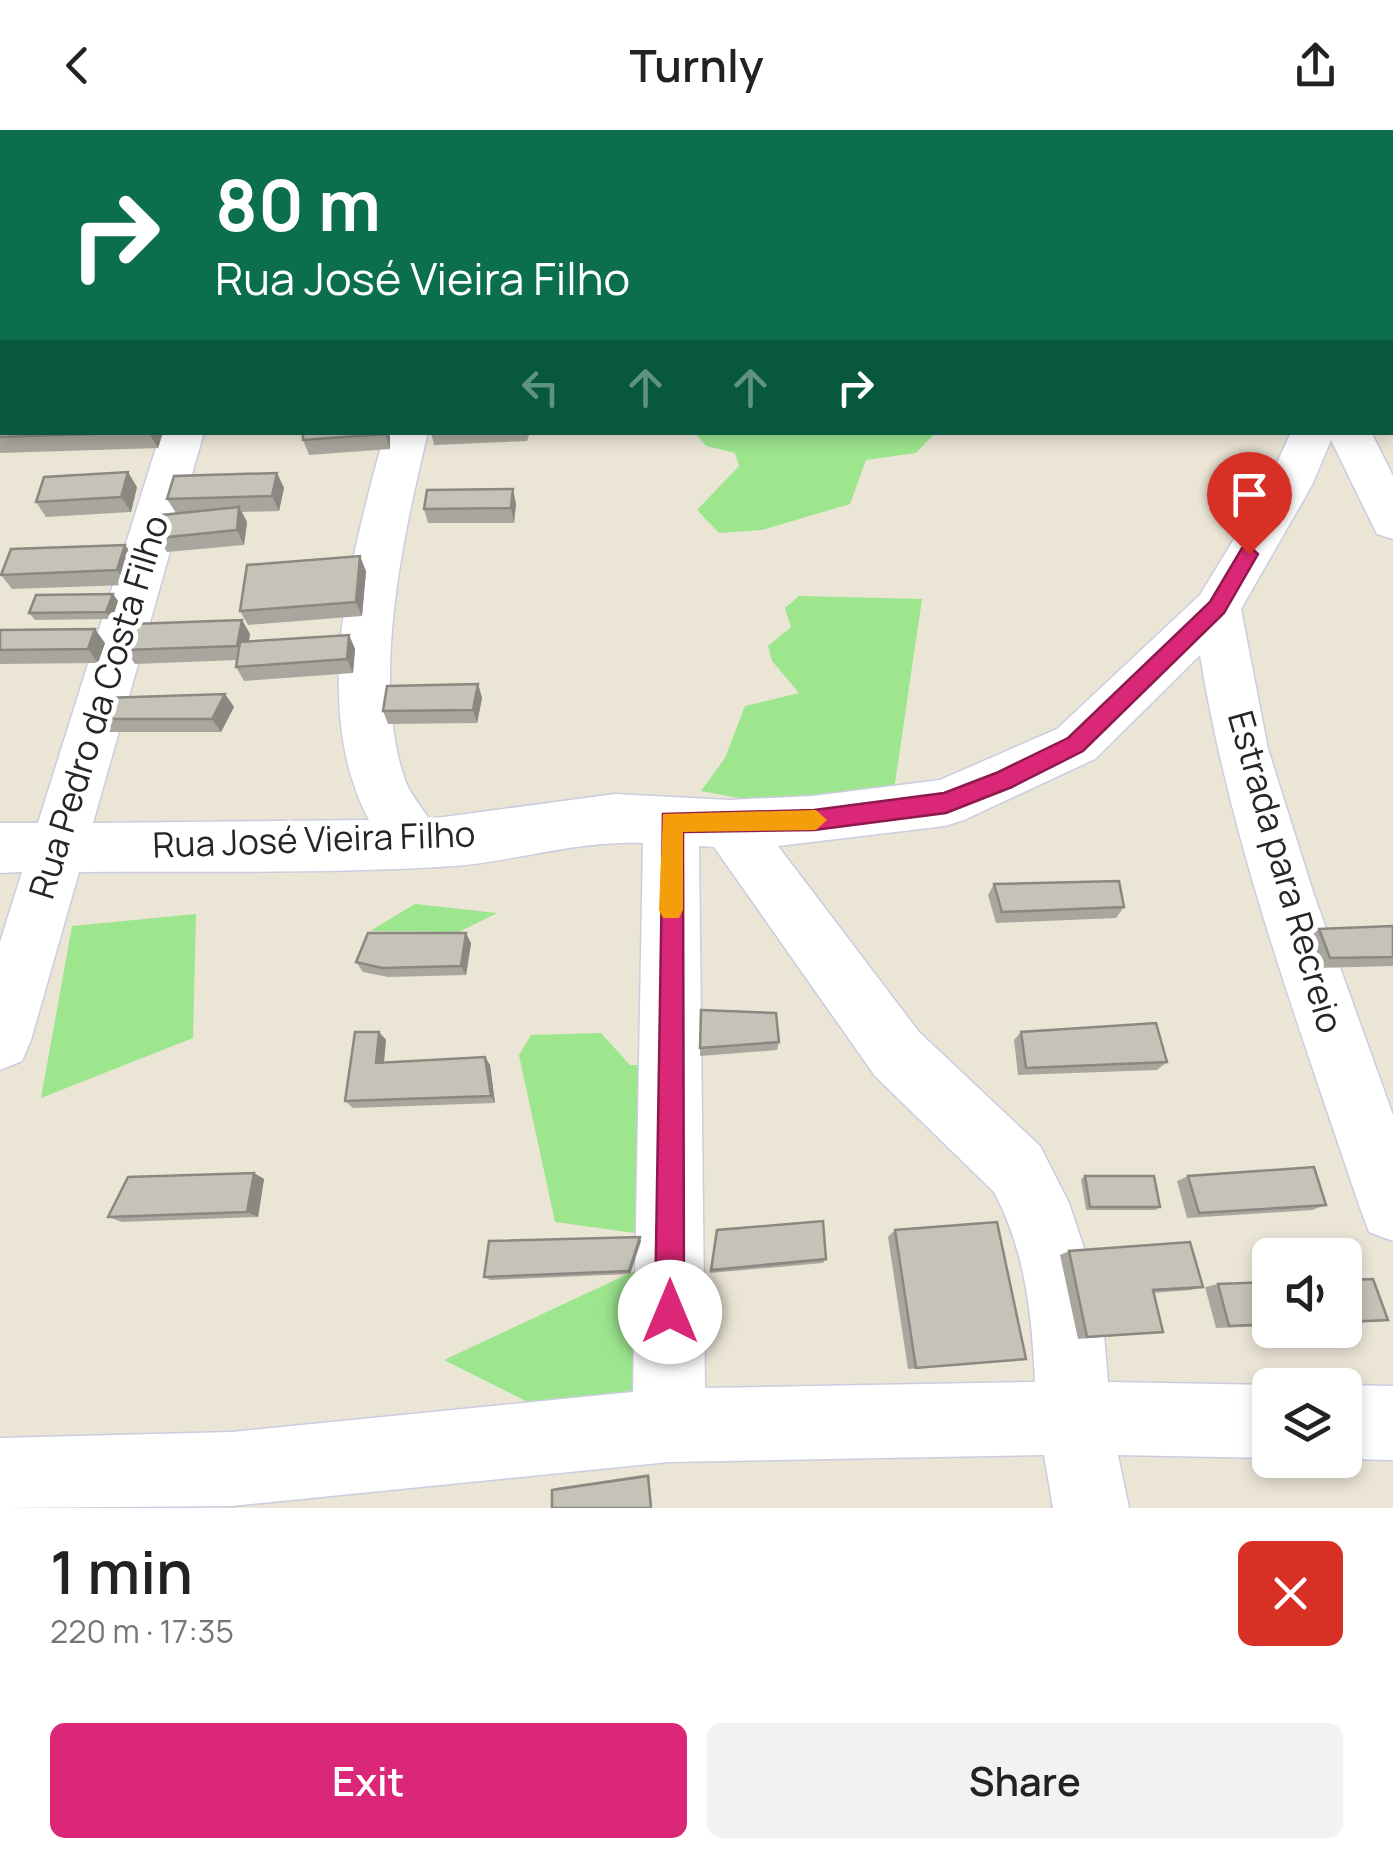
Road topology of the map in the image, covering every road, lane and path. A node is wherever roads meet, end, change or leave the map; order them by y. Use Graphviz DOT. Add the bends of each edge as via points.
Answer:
graph roads {
  1 [pos="183,435"];
  2 [pos="405,435"];
  3 [pos="1311,435"];
  4 [pos="1351,435"];
  5 [pos="1387,501"];
  6 [pos="1217,608"];
  7 [pos="700,823"];
  8 [pos="414,844"];
  9 [pos="56,847"];
  10 [pos="0,848"];
  11 [pos="0,1040"];
  12 [pos="1393,1208"];
  13 [pos="1074,1418"];
  14 [pos="1252,1421"];
  15 [pos="1362,1422"];
  16 [pos="1393,1423"];
  17 [pos="669,1426"];
  18 [pos="0,1476"];
  19 [pos="1091,1508"];
  1 -- 9 [label="street, Rua Pedro da Costa Filho"];
  2 -- 8 [label="street" via="387,504 366,718 379,784"];
  3 -- 6 [label="street" via="1290,485"];
  4 -- 5 [label="street"];
  6 -- 7 [label="street, Rua José Vieira Filho" via="1076,744 1004,780 946,803 814,820"];
  6 -- 12 [label="street, Estrada para Recreio" via="1253,786"];
  7 -- 8 [label="street, Rua José Vieira Filho" via="615,818"];
  7 -- 13 [label="street" via="897,1054 1017,1169 1036,1203 1066,1298"];
  7 -- 17 [label="street"];
  8 -- 9 [label="street, Rua José Vieira Filho"];
  9 -- 10 [label="street, Rua José Vieira Filho"];
  9 -- 11 [label="street, Rua Pedro da Costa Filho"];
  13 -- 14 [label="street"];
  13 -- 17 [label="street"];
  13 -- 19 [label="street"];
  15 -- 16 [label="street"];
  17 -- 18 [label="street" via="232,1469"];
}
